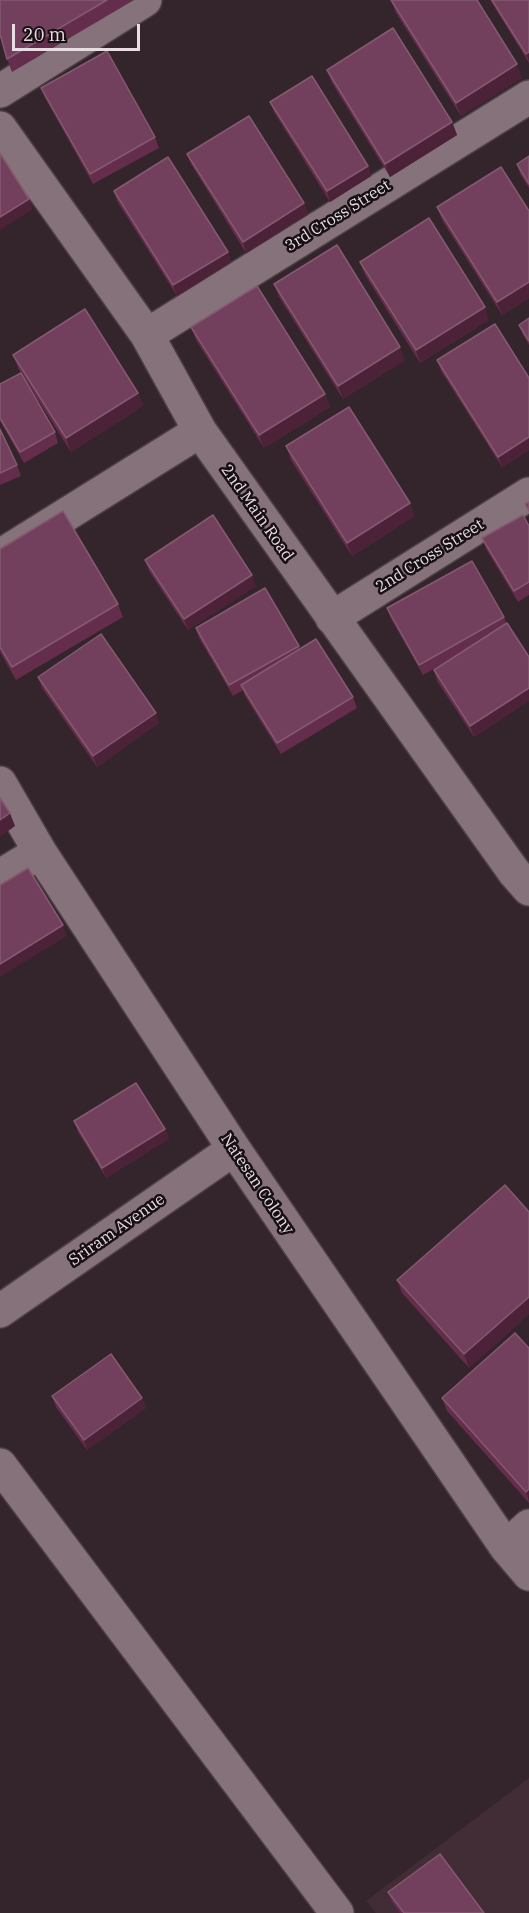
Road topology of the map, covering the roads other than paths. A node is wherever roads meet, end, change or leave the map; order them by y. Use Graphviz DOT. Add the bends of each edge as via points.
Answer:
graph roads {
  1 [pos="145,0"];
  2 [pos="0,91"];
  3 [pos="529,97"];
  4 [pos="0,128"];
  5 [pos="147,335"];
  6 [pos="200,431"];
  7 [pos="529,494"];
  8 [pos="0,556"];
  9 [pos="332,618"];
  10 [pos="0,783"];
  11 [pos="40,852"];
  12 [pos="0,876"];
  13 [pos="529,889"];
  14 [pos="234,1149"];
  15 [pos="0,1311"];
  16 [pos="0,1465"];
  17 [pos="517,1537"];
  18 [pos="529,1574"];
  19 [pos="337,1913"];
  1 -- 2 [label="street"];
  3 -- 5 [label="street, 3rd Cross Street"];
  4 -- 5 [label="street, 2nd Main Road"];
  5 -- 6 [label="street, 2nd Main Road"];
  6 -- 8 [label="street"];
  6 -- 9 [label="street, 2nd Main Road"];
  7 -- 9 [label="street, 2nd Cross Street"];
  9 -- 13 [label="street, 2nd Main Road"];
  10 -- 11 [label="street, Natesan Colony"];
  11 -- 12 [label="street"];
  11 -- 14 [label="street, Natesan Colony"];
  14 -- 15 [label="street, Sriram Avenue"];
  14 -- 17 [label="street, Natesan Colony"];
  16 -- 19 [label="street"];
  17 -- 18 [label="street, Natesan Colony"];
}
